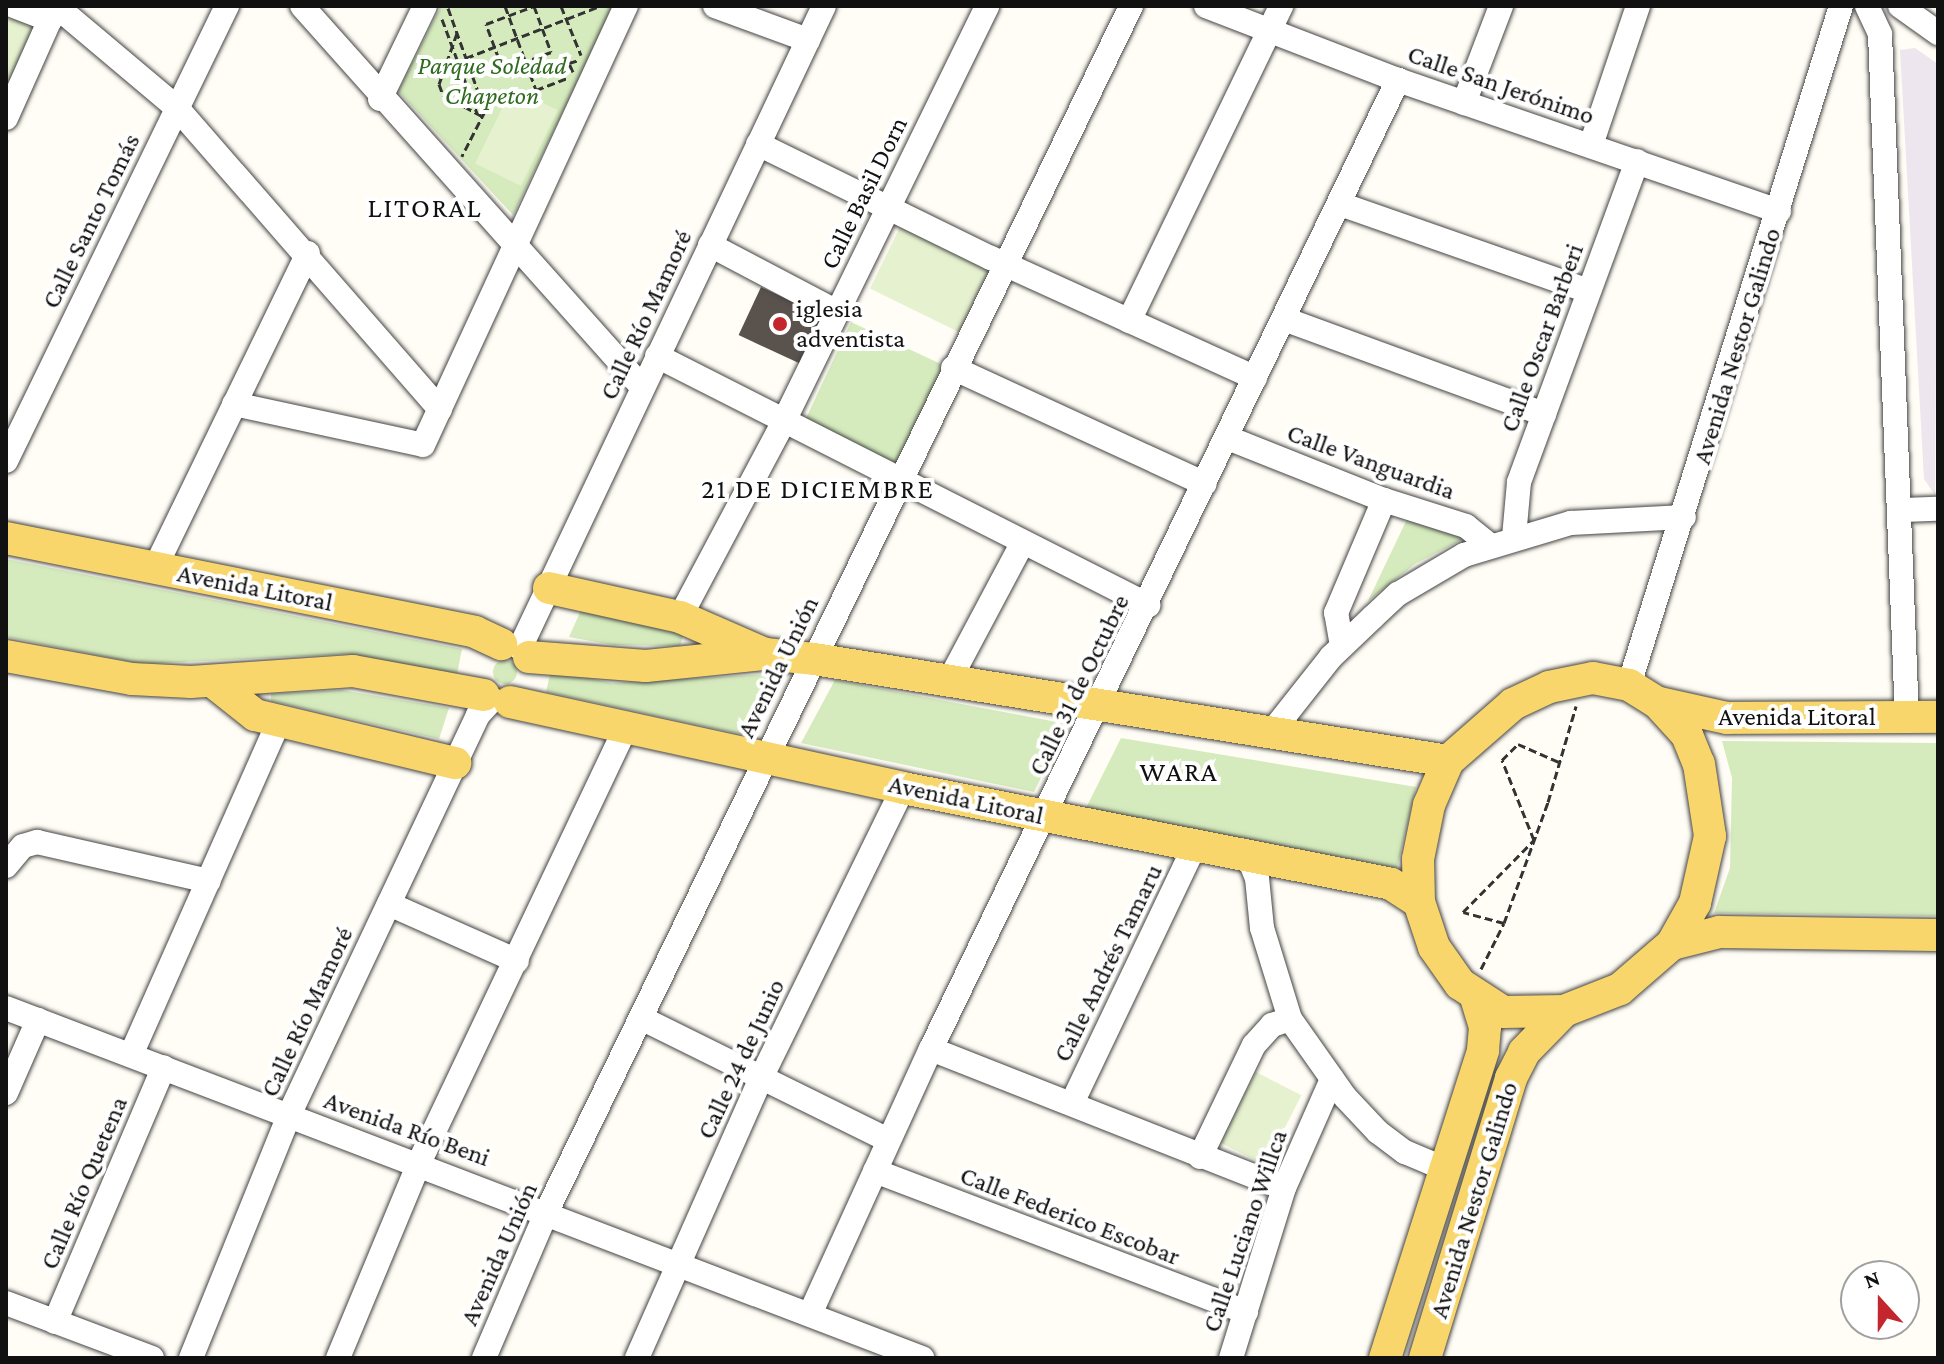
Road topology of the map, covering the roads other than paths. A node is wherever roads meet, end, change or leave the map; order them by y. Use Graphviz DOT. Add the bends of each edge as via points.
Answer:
graph roads {
  1 [pos="14,6"];
  2 [pos="227,6"];
  3 [pos="302,6"];
  4 [pos="626,6"];
  5 [pos="715,6"];
  6 [pos="824,6"];
  7 [pos="987,6"];
  8 [pos="1131,6"];
  9 [pos="1206,6"];
  10 [pos="1281,6"];
  11 [pos="1501,6"];
  12 [pos="1638,6"];
  13 [pos="1841,6"];
  14 [pos="1867,6"];
  15 [pos="1900,6"];
  16 [pos="437,8"];
  17 [pos="54,11"];
  18 [pos="1270,29"];
  19 [pos="1938,33"];
  20 [pos="808,40"];
  21 [pos="1398,80"];
  22 [pos="380,99"];
  23 [pos="1464,103"];
  24 [pos="177,108"];
  25 [pos="6,118"];
  26 [pos="758,144"];
  27 [pos="1591,145"];
  28 [pos="1637,161"];
  29 [pos="1340,204"];
  30 [pos="888,208"];
  31 [pos="1779,211"];
  32 [pos="710,245"];
  33 [pos="516,251"];
  34 [pos="308,253"];
  35 [pos="1006,262"];
  36 [pos="1588,291"];
  37 [pos="837,312"];
  38 [pos="1284,319"];
  39 [pos="1129,321"];
  40 [pos="657,356"];
  41 [pos="953,368"];
  42 [pos="1255,378"];
  43 [pos="642,387"];
  44 [pos="234,404"];
  45 [pos="440,409"];
  46 [pos="1544,414"];
  47 [pos="784,421"];
  48 [pos="1228,438"];
  49 [pos="6,461"];
  50 [pos="900,480"];
  51 [pos="1205,484"];
  52 [pos="1384,500"];
  53 [pos="1938,509"];
  54 [pos="1902,510"];
  55 [pos="1684,517"];
  56 [pos="1514,537"];
  57 [pos="6,538"];
  58 [pos="1023,542"];
  59 [pos="1491,546"];
  60 [pos="155,568"];
  61 [pos="549,588"];
  62 [pos="1148,605"];
  63 [pos="680,617"];
  64 [pos="1342,646"];
  65 [pos="517,650"];
  66 [pos="765,654"];
  67 [pos="6,656"];
  68 [pos="814,659"];
  69 [pos="212,681"];
  70 [pos="949,681"];
  71 [pos="1629,685"];
  72 [pos="495,699"];
  73 [pos="1658,703"];
  74 [pos="1098,705"];
  75 [pos="1922,717"];
  76 [pos="279,721"];
  77 [pos="627,725"];
  78 [pos="1271,733"];
  79 [pos="766,755"];
  80 [pos="1448,761"];
  81 [pos="455,763"];
  82 [pos="903,788"];
  83 [pos="1047,817"];
  84 [pos="1194,847"];
  85 [pos="1248,856"];
  86 [pos="6,866"];
  87 [pos="209,881"];
  88 [pos="1419,902"];
  89 [pos="389,904"];
  90 [pos="1938,935"];
  91 [pos="1672,944"];
  92 [pos="517,961"];
  93 [pos="1473,995"];
  94 [pos="6,1008"];
  95 [pos="1564,1011"];
  96 [pos="641,1018"];
  97 [pos="1290,1019"];
  98 [pos="38,1020"];
  99 [pos="931,1049"];
  100 [pos="131,1055"];
  101 [pos="164,1067"];
  102 [pos="762,1076"];
  103 [pos="1332,1079"];
  104 [pos="6,1093"];
  105 [pos="1072,1103"];
  106 [pos="289,1115"];
  107 [pos="888,1140"];
  108 [pos="1200,1157"];
  109 [pos="419,1163"];
  110 [pos="1445,1169"];
  111 [pos="875,1171"];
  112 [pos="1284,1188"];
  113 [pos="547,1211"];
  114 [pos="677,1262"];
  115 [pos="6,1303"];
  116 [pos="1246,1312"];
  117 [pos="810,1314"];
  118 [pos="55,1322"];
  119 [pos="152,1358"];
  120 [pos="191,1358"];
  121 [pos="338,1358"];
  122 [pos="484,1358"];
  123 [pos="637,1358"];
  124 [pos="922,1358"];
  125 [pos="1231,1358"];
  126 [pos="1385,1358"];
  127 [pos="1425,1358"];
  1 -- 17 [label="street"];
  2 -- 24 [label="street, Calle Santo Tomás"];
  3 -- 22 [label="street"];
  4 -- 33 [label="street"];
  5 -- 20 [label="street"];
  6 -- 20 [label="street, Calle Río Mamoré"];
  7 -- 30 [label="street, Calle Basil Dorn"];
  8 -- 35 [label="street, Avenida Unión"];
  9 -- 18 [label="street, Calle San Jerónimo"];
  10 -- 18 [label="street"];
  11 -- 23 [label="street"];
  12 -- 27 [label="street"];
  13 -- 31 [label="street, Avenida Nestor Galindo"];
  14 -- 54 [label="street" via="1880,34"];
  15 -- 19 [label="street"];
  16 -- 22 [label="street"];
  17 -- 24 [label="street"];
  17 -- 25 [label="street"];
  18 -- 21 [label="street, Calle San Jerónimo"];
  18 -- 39 [label="street"];
  20 -- 26 [label="street, Calle Río Mamoré"];
  21 -- 23 [label="street, Calle San Jerónimo"];
  21 -- 29 [label="street, Calle 31 de Octubre"];
  22 -- 33 [label="street"];
  23 -- 27 [label="street, Calle San Jerónimo"];
  24 -- 34 [label="street"];
  24 -- 49 [label="street, Calle Santo Tomás"];
  26 -- 30 [label="street"];
  26 -- 32 [label="street, Calle Río Mamoré"];
  27 -- 28 [label="street, Calle San Jerónimo"];
  28 -- 31 [label="street, Calle San Jerónimo"];
  28 -- 36 [label="street, Calle Oscar Barberi"];
  29 -- 36 [label="street"];
  29 -- 38 [label="street, Calle 31 de Octubre"];
  30 -- 35 [label="street"];
  30 -- 37 [label="street, Calle Basil Dorn"];
  31 -- 55 [label="street, Avenida Nestor Galindo"];
  32 -- 37 [label="street"];
  32 -- 40 [label="street, Calle Río Mamoré"];
  33 -- 43 [label="street"];
  33 -- 45 [label="street"];
  34 -- 44 [label="street"];
  34 -- 45 [label="street"];
  35 -- 39 [label="street"];
  35 -- 41 [label="street, Avenida Unión"];
  36 -- 46 [label="street, Calle Oscar Barberi"];
  37 -- 47 [label="street, Calle Basil Dorn"];
  38 -- 42 [label="street, Calle 31 de Octubre"];
  38 -- 46 [label="street"];
  39 -- 42 [label="street"];
  40 -- 43 [label="street, Calle Río Mamoré"];
  40 -- 47 [label="street"];
  41 -- 50 [label="street, Avenida Unión"];
  41 -- 51 [label="street"];
  42 -- 48 [label="street, Calle 31 de Octubre"];
  43 -- 61 [label="street, Calle Río Mamoré"];
  44 -- 45 [label="street" via="423,445"];
  44 -- 60 [label="street"];
  46 -- 56 [label="street, Calle Oscar Barberi" via="1519,482"];
  47 -- 50 [label="street"];
  47 -- 63 [label="street, Calle Basil Dorn"];
  48 -- 51 [label="street, Calle 31 de Octubre"];
  48 -- 52 [label="street, Calle Vanguardia"];
  50 -- 58 [label="street"];
  50 -- 68 [label="street, Avenida Unión"];
  51 -- 62 [label="street, Calle 31 de Octubre"];
  52 -- 59 [label="street, Calle Vanguardia" via="1466,526"];
  52 -- 64 [label="street" via="1336,613"];
  53 -- 54 [label="street"];
  54 -- 75 [label="street"];
  55 -- 56 [label="street" via="1571,523"];
  55 -- 71 [label="street, Avenida Nestor Galindo"];
  56 -- 59 [label="street"];
  57 -- 60 [label="main road, Avenida Litoral"];
  58 -- 62 [label="street"];
  58 -- 70 [label="street"];
  59 -- 64 [label="street" via="1398,594"];
  60 -- 65 [label="main road, Avenida Litoral" via="475,632"];
  61 -- 63 [label="main road"];
  61 -- 65 [label="street, Calle Río Mamoré"];
  62 -- 74 [label="street, Calle 31 de Octubre"];
  63 -- 66 [label="main road"];
  64 -- 78 [label="street"];
  65 -- 66 [label="main road, Avenida Litoral" via="646,666"];
  65 -- 72 [label="main road" via="532,683"];
  65 -- 72 [label="main road" via="478,660 475,678"];
  66 -- 68 [label="main road, Avenida Litoral"];
  67 -- 69 [label="main road, Avenida Litoral" via="132,679"];
  68 -- 70 [label="main road, Avenida Litoral"];
  68 -- 79 [label="street, Avenida Unión"];
  69 -- 72 [label="main road, Avenida Litoral" via="353,671"];
  69 -- 76 [label="main road" via="238,707"];
  70 -- 74 [label="main road, Avenida Litoral"];
  71 -- 73 [label="main road"];
  71 -- 80 [label="main road" via="1583,679 1549,687 1513,704"];
  72 -- 77 [label="main road, Avenida Litoral"];
  72 -- 81 [label="street, Calle Río Mamoré" via="478,715"];
  73 -- 75 [label="main road, Avenida Litoral" via="1727,718"];
  73 -- 91 [label="main road" via="1687,735 1699,764 1710,836 1695,903"];
  74 -- 78 [label="main road, Avenida Litoral"];
  74 -- 83 [label="street, Calle 31 de Octubre"];
  76 -- 81 [label="main road"];
  76 -- 87 [label="street"];
  77 -- 79 [label="main road, Avenida Litoral"];
  77 -- 92 [label="street"];
  78 -- 80 [label="main road, Avenida Litoral"];
  79 -- 82 [label="main road, Avenida Litoral"];
  79 -- 96 [label="street, Avenida Unión"];
  80 -- 88 [label="main road" via="1429,805 1418,859"];
  81 -- 89 [label="street, Calle Río Mamoré"];
  82 -- 83 [label="main road, Avenida Litoral"];
  82 -- 102 [label="street, Calle 24 de Junio"];
  83 -- 84 [label="main road, Avenida Litoral"];
  83 -- 99 [label="street, Calle 31 de Octubre"];
  84 -- 85 [label="main road, Avenida Litoral"];
  84 -- 105 [label="street, Calle Andrés Tamaru"];
  85 -- 88 [label="main road, Avenida Litoral" via="1391,884"];
  85 -- 97 [label="street" via="1257,878 1262,928"];
  86 -- 87 [label="street" via="23,846 37,842"];
  87 -- 100 [label="street"];
  88 -- 93 [label="main road" via="1434,947"];
  89 -- 92 [label="street"];
  89 -- 106 [label="street, Calle Río Mamoré"];
  90 -- 91 [label="main road" via="1719,932"];
  91 -- 95 [label="main road" via="1620,989"];
  92 -- 109 [label="street"];
  93 -- 95 [label="main road" via="1503,1012"];
  93 -- 110 [label="main road, Avenida Nestor Galindo" via="1485,1027 1483,1050"];
  94 -- 98 [label="street, Avenida Río Beni"];
  95 -- 127 [label="main road, Avenida Nestor Galindo" via="1524,1052 1511,1078"];
  96 -- 102 [label="street"];
  96 -- 113 [label="street, Avenida Unión"];
  97 -- 103 [label="street"];
  97 -- 108 [label="street" via="1272,1025 1254,1045"];
  98 -- 100 [label="street, Avenida Río Beni"];
  98 -- 104 [label="street"];
  99 -- 105 [label="street"];
  99 -- 107 [label="street, Calle 31 de Octubre"];
  100 -- 101 [label="street, Avenida Río Beni"];
  101 -- 106 [label="street, Avenida Río Beni"];
  101 -- 118 [label="street, Calle Río Quetena"];
  102 -- 107 [label="street"];
  102 -- 114 [label="street, Calle 24 de Junio"];
  103 -- 110 [label="street" via="1378,1132 1405,1152"];
  103 -- 112 [label="street, Calle Luciano Willca"];
  105 -- 108 [label="street"];
  106 -- 109 [label="street, Avenida Río Beni"];
  106 -- 120 [label="street, Calle Río Mamoré"];
  107 -- 111 [label="street, Calle 31 de Octubre"];
  108 -- 112 [label="street"];
  109 -- 113 [label="street, Avenida Río Beni"];
  109 -- 121 [label="street"];
  110 -- 126 [label="main road, Avenida Nestor Galindo"];
  111 -- 116 [label="street, Calle Federico Escobar"];
  111 -- 117 [label="street, Calle 31 de Octubre"];
  112 -- 116 [label="street, Calle Luciano Willca"];
  113 -- 114 [label="street, Avenida Río Beni"];
  113 -- 122 [label="street, Avenida Unión"];
  114 -- 117 [label="street, Avenida Río Beni"];
  114 -- 123 [label="street, Calle 24 de Junio"];
  115 -- 118 [label="street"];
  116 -- 125 [label="street, Calle Luciano Willca"];
  117 -- 124 [label="street, Avenida Río Beni"];
  118 -- 119 [label="street"];
}
